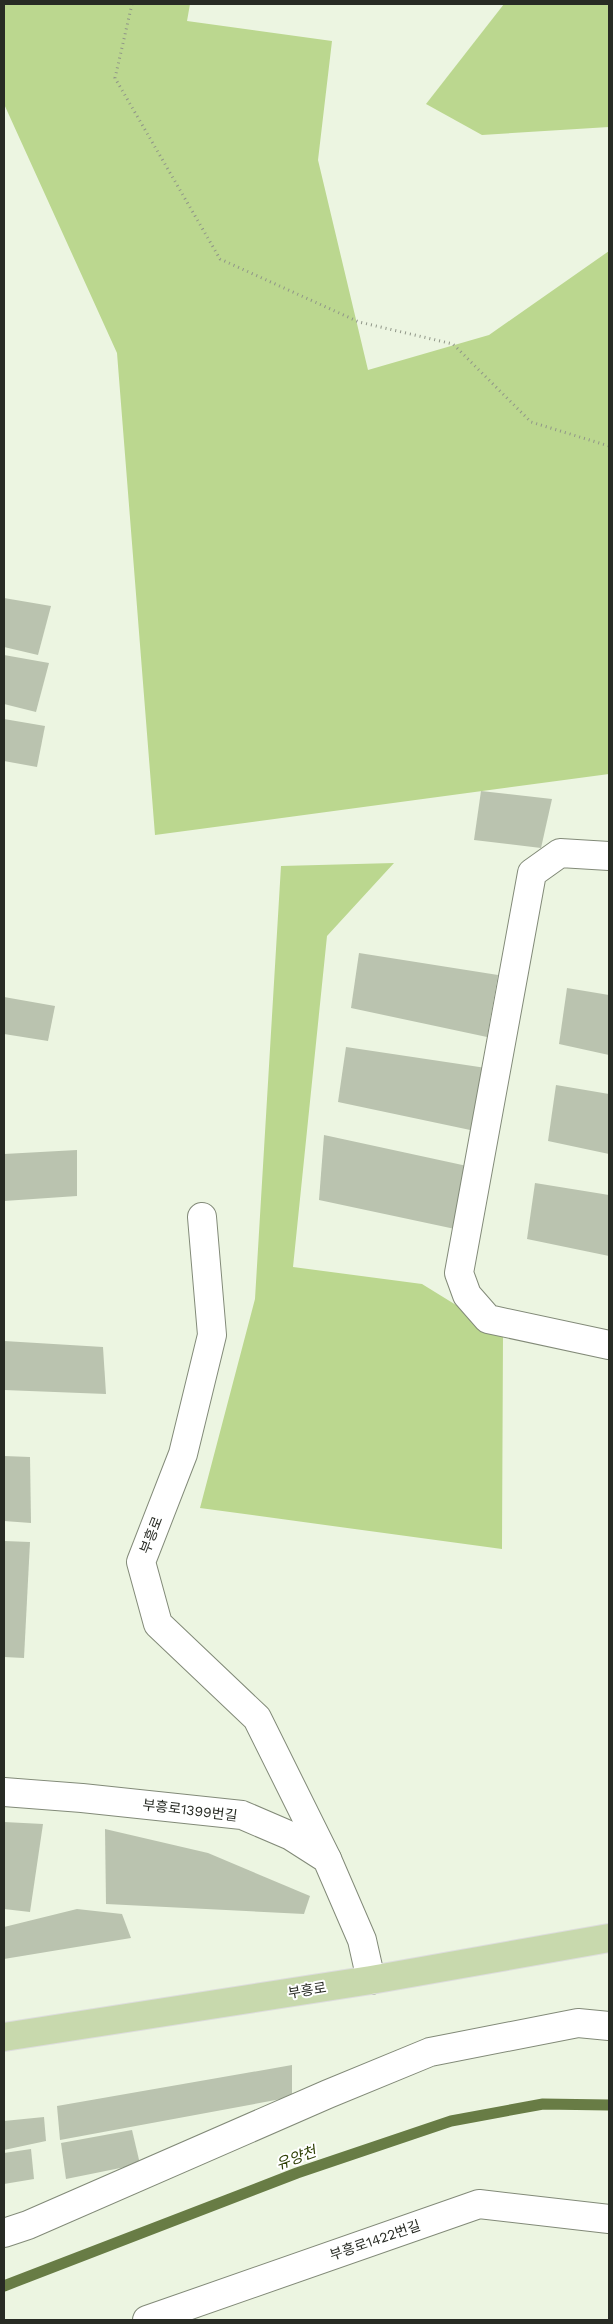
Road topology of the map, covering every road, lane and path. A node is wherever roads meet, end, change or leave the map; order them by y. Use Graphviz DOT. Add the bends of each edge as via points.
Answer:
graph roads {
  1 [pos="132,4"];
  2 [pos="609,446"];
  3 [pos="609,856"];
  4 [pos="202,1217"];
  5 [pos="609,1345"];
  6 [pos="4,1792"];
  7 [pos="327,1859"];
  8 [pos="609,1938"];
  9 [pos="371,1980"];
  10 [pos="609,2026"];
  11 [pos="4,2037"];
  12 [pos="609,2219"];
  13 [pos="4,2232"];
  14 [pos="147,2320"];
  1 -- 2 [label="path" via="115,78 220,259 359,322 453,344 531,422"];
  3 -- 5 [label="street" via="560,853 532,873 459,1274 467,1295 488,1319"];
  4 -- 7 [label="street, 부흥로" via="212,1335 182,1454 141,1562 158,1624 257,1718"];
  6 -- 7 [label="street, 부흥로1399번길" via="242,1815 291,1836"];
  7 -- 9 [label="street" via="362,1940"];
  8 -- 9 [label="main road, 부흥로"];
  9 -- 11 [label="main road, 부흥로"];
  10 -- 13 [label="street" via="578,2022 430,2052 28,2225"];
  12 -- 14 [label="street, 부흥로1422번길" via="478,2204"];
}
